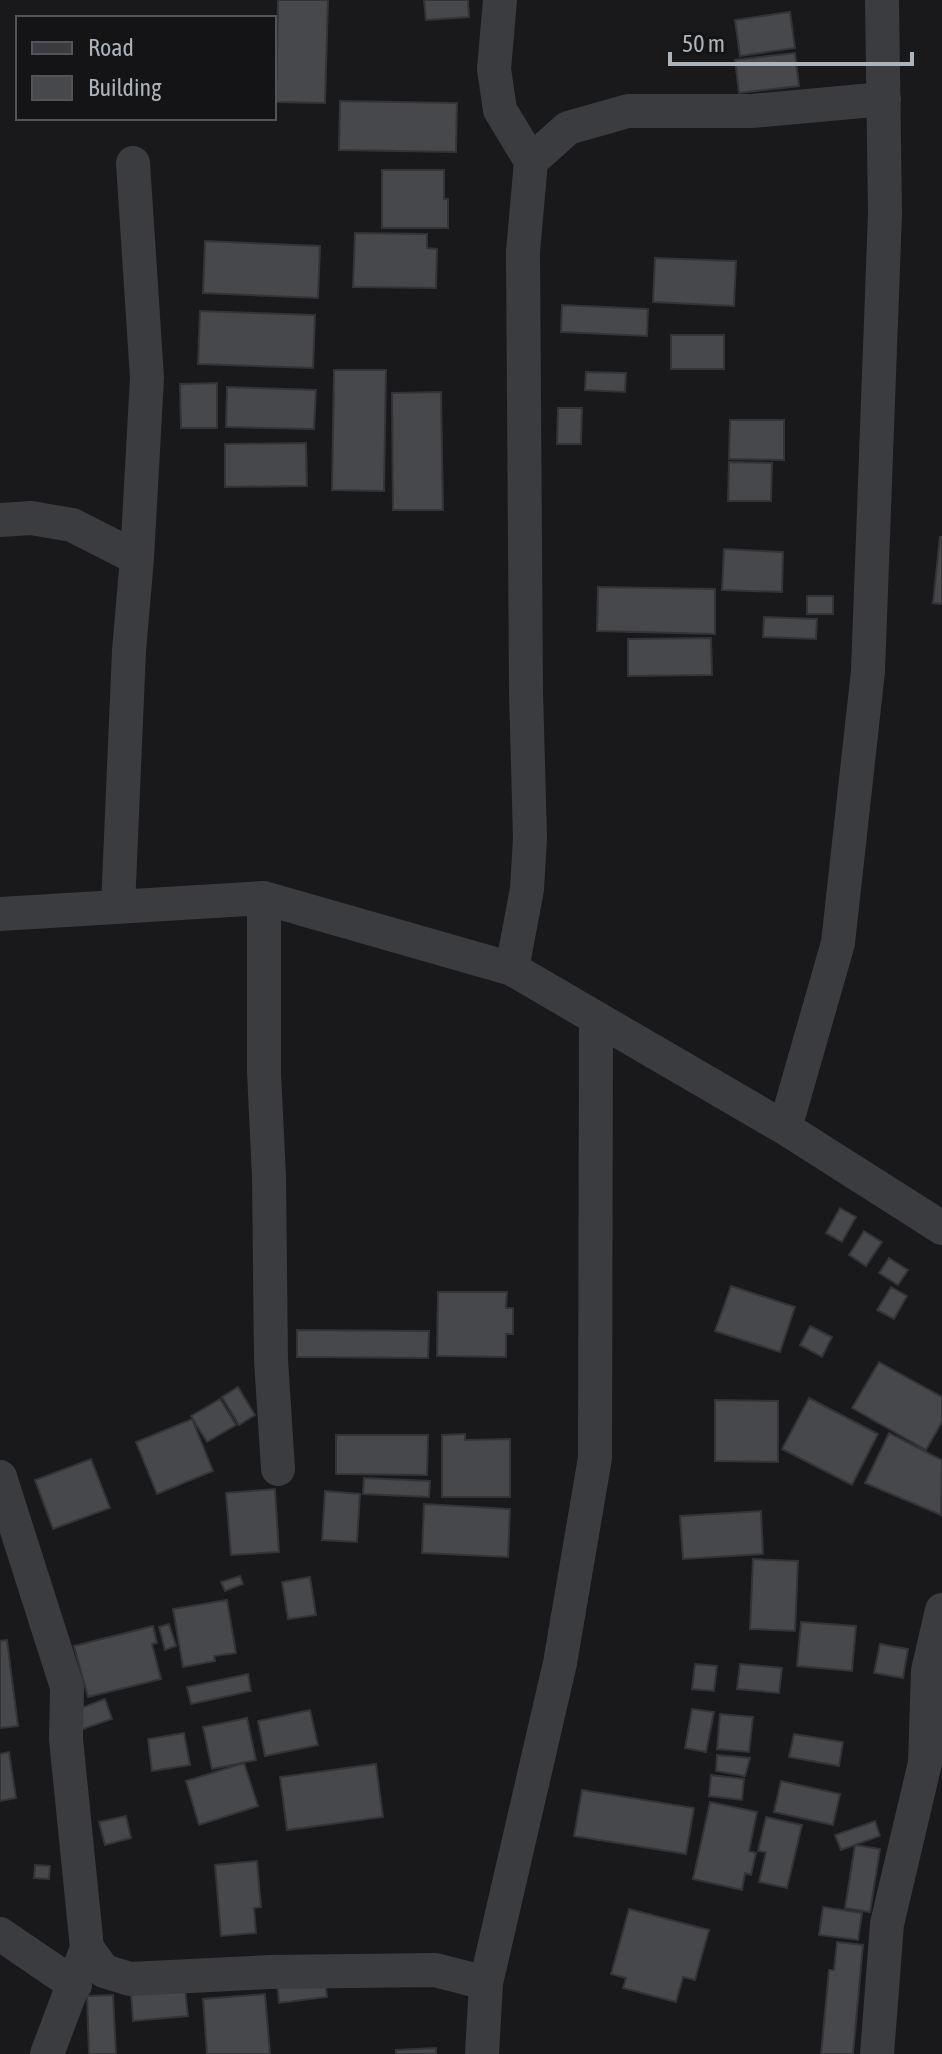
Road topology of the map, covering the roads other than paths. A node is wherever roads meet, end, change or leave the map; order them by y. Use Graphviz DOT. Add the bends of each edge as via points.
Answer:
graph roads {
  1 [pos="500,0"];
  2 [pos="882,0"];
  3 [pos="884,99"];
  4 [pos="531,161"];
  5 [pos="133,163"];
  6 [pos="0,520"];
  7 [pos="137,558"];
  8 [pos="264,898"];
  9 [pos="118,907"];
  10 [pos="0,914"];
  11 [pos="512,969"];
  12 [pos="596,1019"];
  13 [pos="785,1128"];
  14 [pos="942,1228"];
  15 [pos="278,1469"];
  16 [pos="0,1477"];
  17 [pos="942,1610"];
  18 [pos="933,1764"];
  19 [pos="0,1934"];
  20 [pos="87,1948"];
  21 [pos="486,1983"];
  22 [pos="75,1985"];
  23 [pos="492,2053"];
  24 [pos="47,2054"];
  25 [pos="877,2054"];
  1 -- 4 [label="street" via="494,69 500,110"];
  2 -- 3 [label="street"];
  3 -- 4 [label="street" via="752,111 628,111 568,128"];
  3 -- 13 [label="street" via="885,213 868,671 838,943"];
  4 -- 11 [label="street" via="523,252 530,838"];
  5 -- 7 [label="street" via="147,378"];
  6 -- 7 [label="street" via="31,518 72,525"];
  7 -- 9 [label="street"];
  8 -- 9 [label="street"];
  8 -- 11 [label="street"];
  8 -- 15 [label="street" via="271,1360"];
  9 -- 10 [label="street"];
  11 -- 12 [label="street"];
  12 -- 13 [label="street"];
  12 -- 21 [label="street" via="595,1458 560,1663"];
  13 -- 14 [label="street"];
  16 -- 20 [label="street" via="67,1687 66,1739"];
  17 -- 18 [label="street" via="928,1671"];
  18 -- 25 [label="street" via="887,1924"];
  19 -- 22 [label="street"];
  20 -- 21 [label="street" via="104,1971 130,1979 435,1970"];
  20 -- 22 [label="street"];
  21 -- 23 [label="street"];
  22 -- 24 [label="street"];
}
